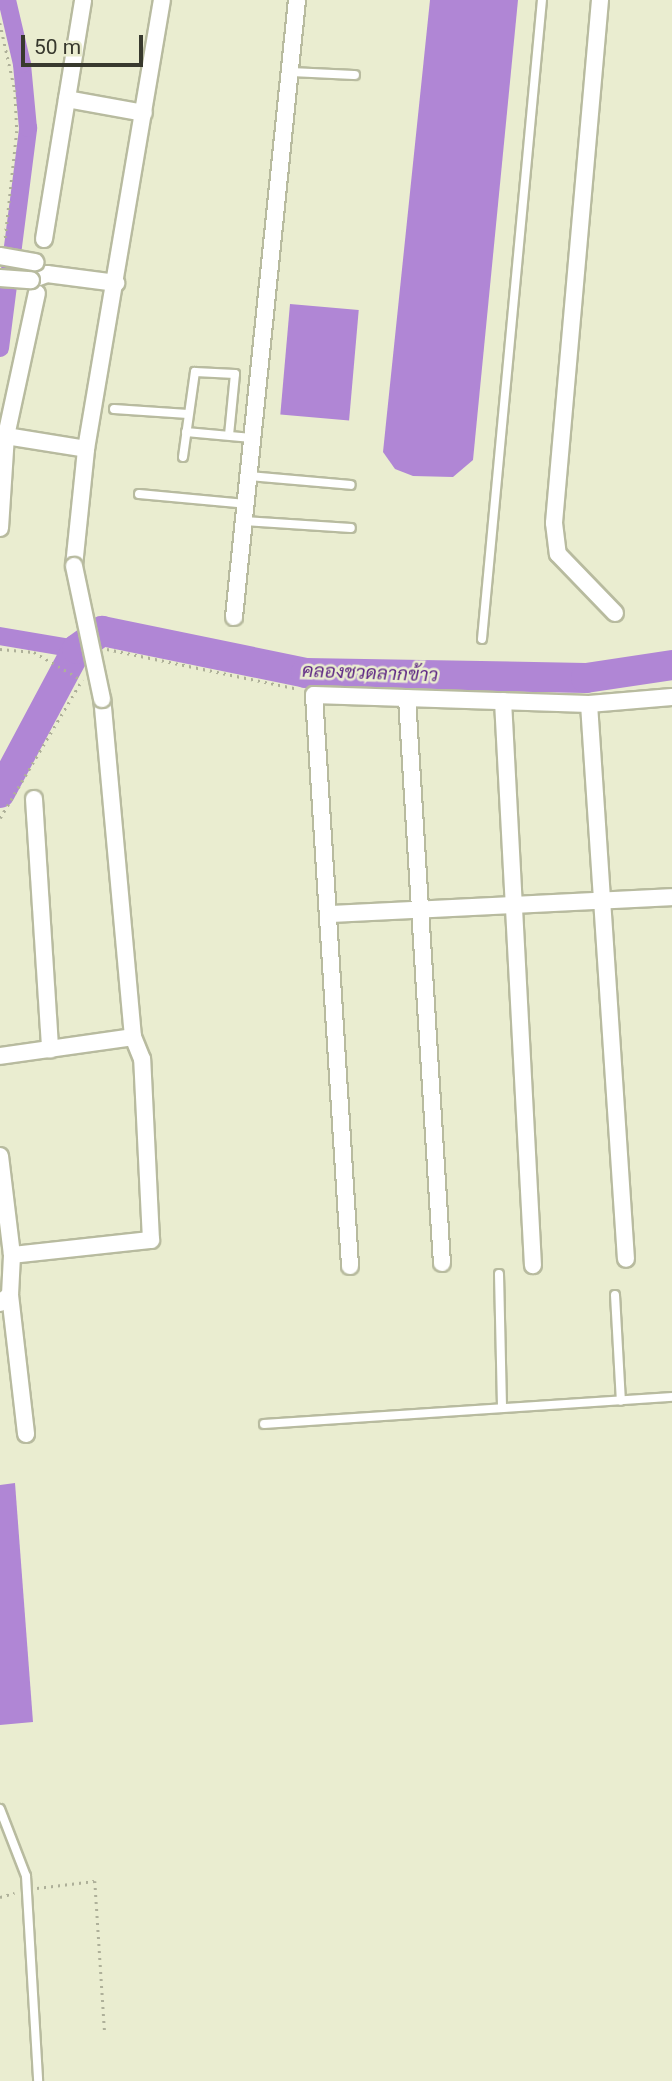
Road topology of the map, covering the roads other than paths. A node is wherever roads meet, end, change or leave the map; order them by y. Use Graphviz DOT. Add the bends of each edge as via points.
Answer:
graph roads {
  1 [pos="83,0"];
  2 [pos="162,0"];
  3 [pos="297,0"];
  4 [pos="542,0"];
  5 [pos="600,0"];
  6 [pos="290,72"];
  7 [pos="355,75"];
  8 [pos="67,99"];
  9 [pos="144,113"];
  10 [pos="44,239"];
  11 [pos="2,251"];
  12 [pos="41,268"];
  13 [pos="0,278"];
  14 [pos="116,283"];
  15 [pos="34,287"];
  16 [pos="114,409"];
  17 [pos="188,414"];
  18 [pos="186,432"];
  19 [pos="229,435"];
  20 [pos="6,436"];
  21 [pos="253,438"];
  22 [pos="86,449"];
  23 [pos="183,457"];
  24 [pos="249,476"];
  25 [pos="351,485"];
  26 [pos="139,494"];
  27 [pos="245,513"];
  28 [pos="0,528"];
  29 [pos="351,528"];
  30 [pos="614,613"];
  31 [pos="234,617"];
  32 [pos="482,639"];
  33 [pos="672,697"];
  34 [pos="407,698"];
  35 [pos="503,701"];
  36 [pos="589,704"];
  37 [pos="34,799"];
  38 [pos="672,897"];
  39 [pos="603,901"];
  40 [pos="514,905"];
  41 [pos="420,909"];
  42 [pos="329,914"];
  43 [pos="133,1037"];
  44 [pos="50,1049"];
  45 [pos="0,1056"];
  46 [pos="0,1156"];
  47 [pos="12,1255"];
  48 [pos="626,1259"];
  49 [pos="442,1263"];
  50 [pos="533,1265"];
  51 [pos="350,1266"];
  52 [pos="499,1274"];
  53 [pos="615,1295"];
  54 [pos="5,1299"];
  55 [pos="672,1397"];
  56 [pos="621,1401"];
  57 [pos="502,1408"];
  58 [pos="264,1424"];
  59 [pos="26,1434"];
  60 [pos="0,1809"];
  61 [pos="38,2081"];
  1 -- 8 [label="street"];
  2 -- 9 [label="street"];
  3 -- 6 [label="street"];
  4 -- 32 [label="lane"];
  5 -- 30 [label="street" via="554,523 558,554"];
  6 -- 7 [label="lane"];
  6 -- 21 [label="street"];
  8 -- 9 [label="street"];
  8 -- 10 [label="street"];
  9 -- 14 [label="street"];
  11 -- 12 [label="street, bridge"];
  12 -- 14 [label="street"];
  12 -- 15 [label="street"];
  13 -- 15 [label="street, bridge"];
  14 -- 22 [label="street"];
  15 -- 20 [label="street"];
  16 -- 17 [label="lane"];
  17 -- 18 [label="lane"];
  17 -- 19 [label="lane" via="191,375 201,370 232,371 237,380"];
  18 -- 19 [label="lane"];
  18 -- 23 [label="lane"];
  19 -- 21 [label="lane"];
  20 -- 22 [label="street"];
  20 -- 28 [label="street"];
  21 -- 24 [label="street"];
  22 -- 43 [label="street, bridge" via="74,566 102,699"];
  24 -- 25 [label="lane"];
  24 -- 27 [label="street"];
  26 -- 27 [label="lane"];
  27 -- 29 [label="lane"];
  27 -- 31 [label="street"];
  33 -- 36 [label="street"];
  34 -- 35 [label="street"];
  34 -- 41 [label="street"];
  34 -- 42 [label="street" via="314,695"];
  35 -- 36 [label="street"];
  35 -- 40 [label="street"];
  36 -- 39 [label="street"];
  37 -- 44 [label="street"];
  38 -- 39 [label="street"];
  39 -- 40 [label="street"];
  39 -- 48 [label="street"];
  40 -- 41 [label="street"];
  40 -- 50 [label="street"];
  41 -- 42 [label="street"];
  41 -- 49 [label="street"];
  42 -- 51 [label="street"];
  43 -- 44 [label="street"];
  43 -- 47 [label="street" via="142,1059 151,1240"];
  44 -- 45 [label="street"];
  46 -- 47 [label="street"];
  47 -- 54 [label="street"];
  52 -- 57 [label="lane"];
  53 -- 56 [label="lane"];
  54 -- 59 [label="street"];
  55 -- 56 [label="lane"];
  56 -- 57 [label="lane"];
  57 -- 58 [label="lane"];
  60 -- 61 [label="lane" via="27,1889"];
}
